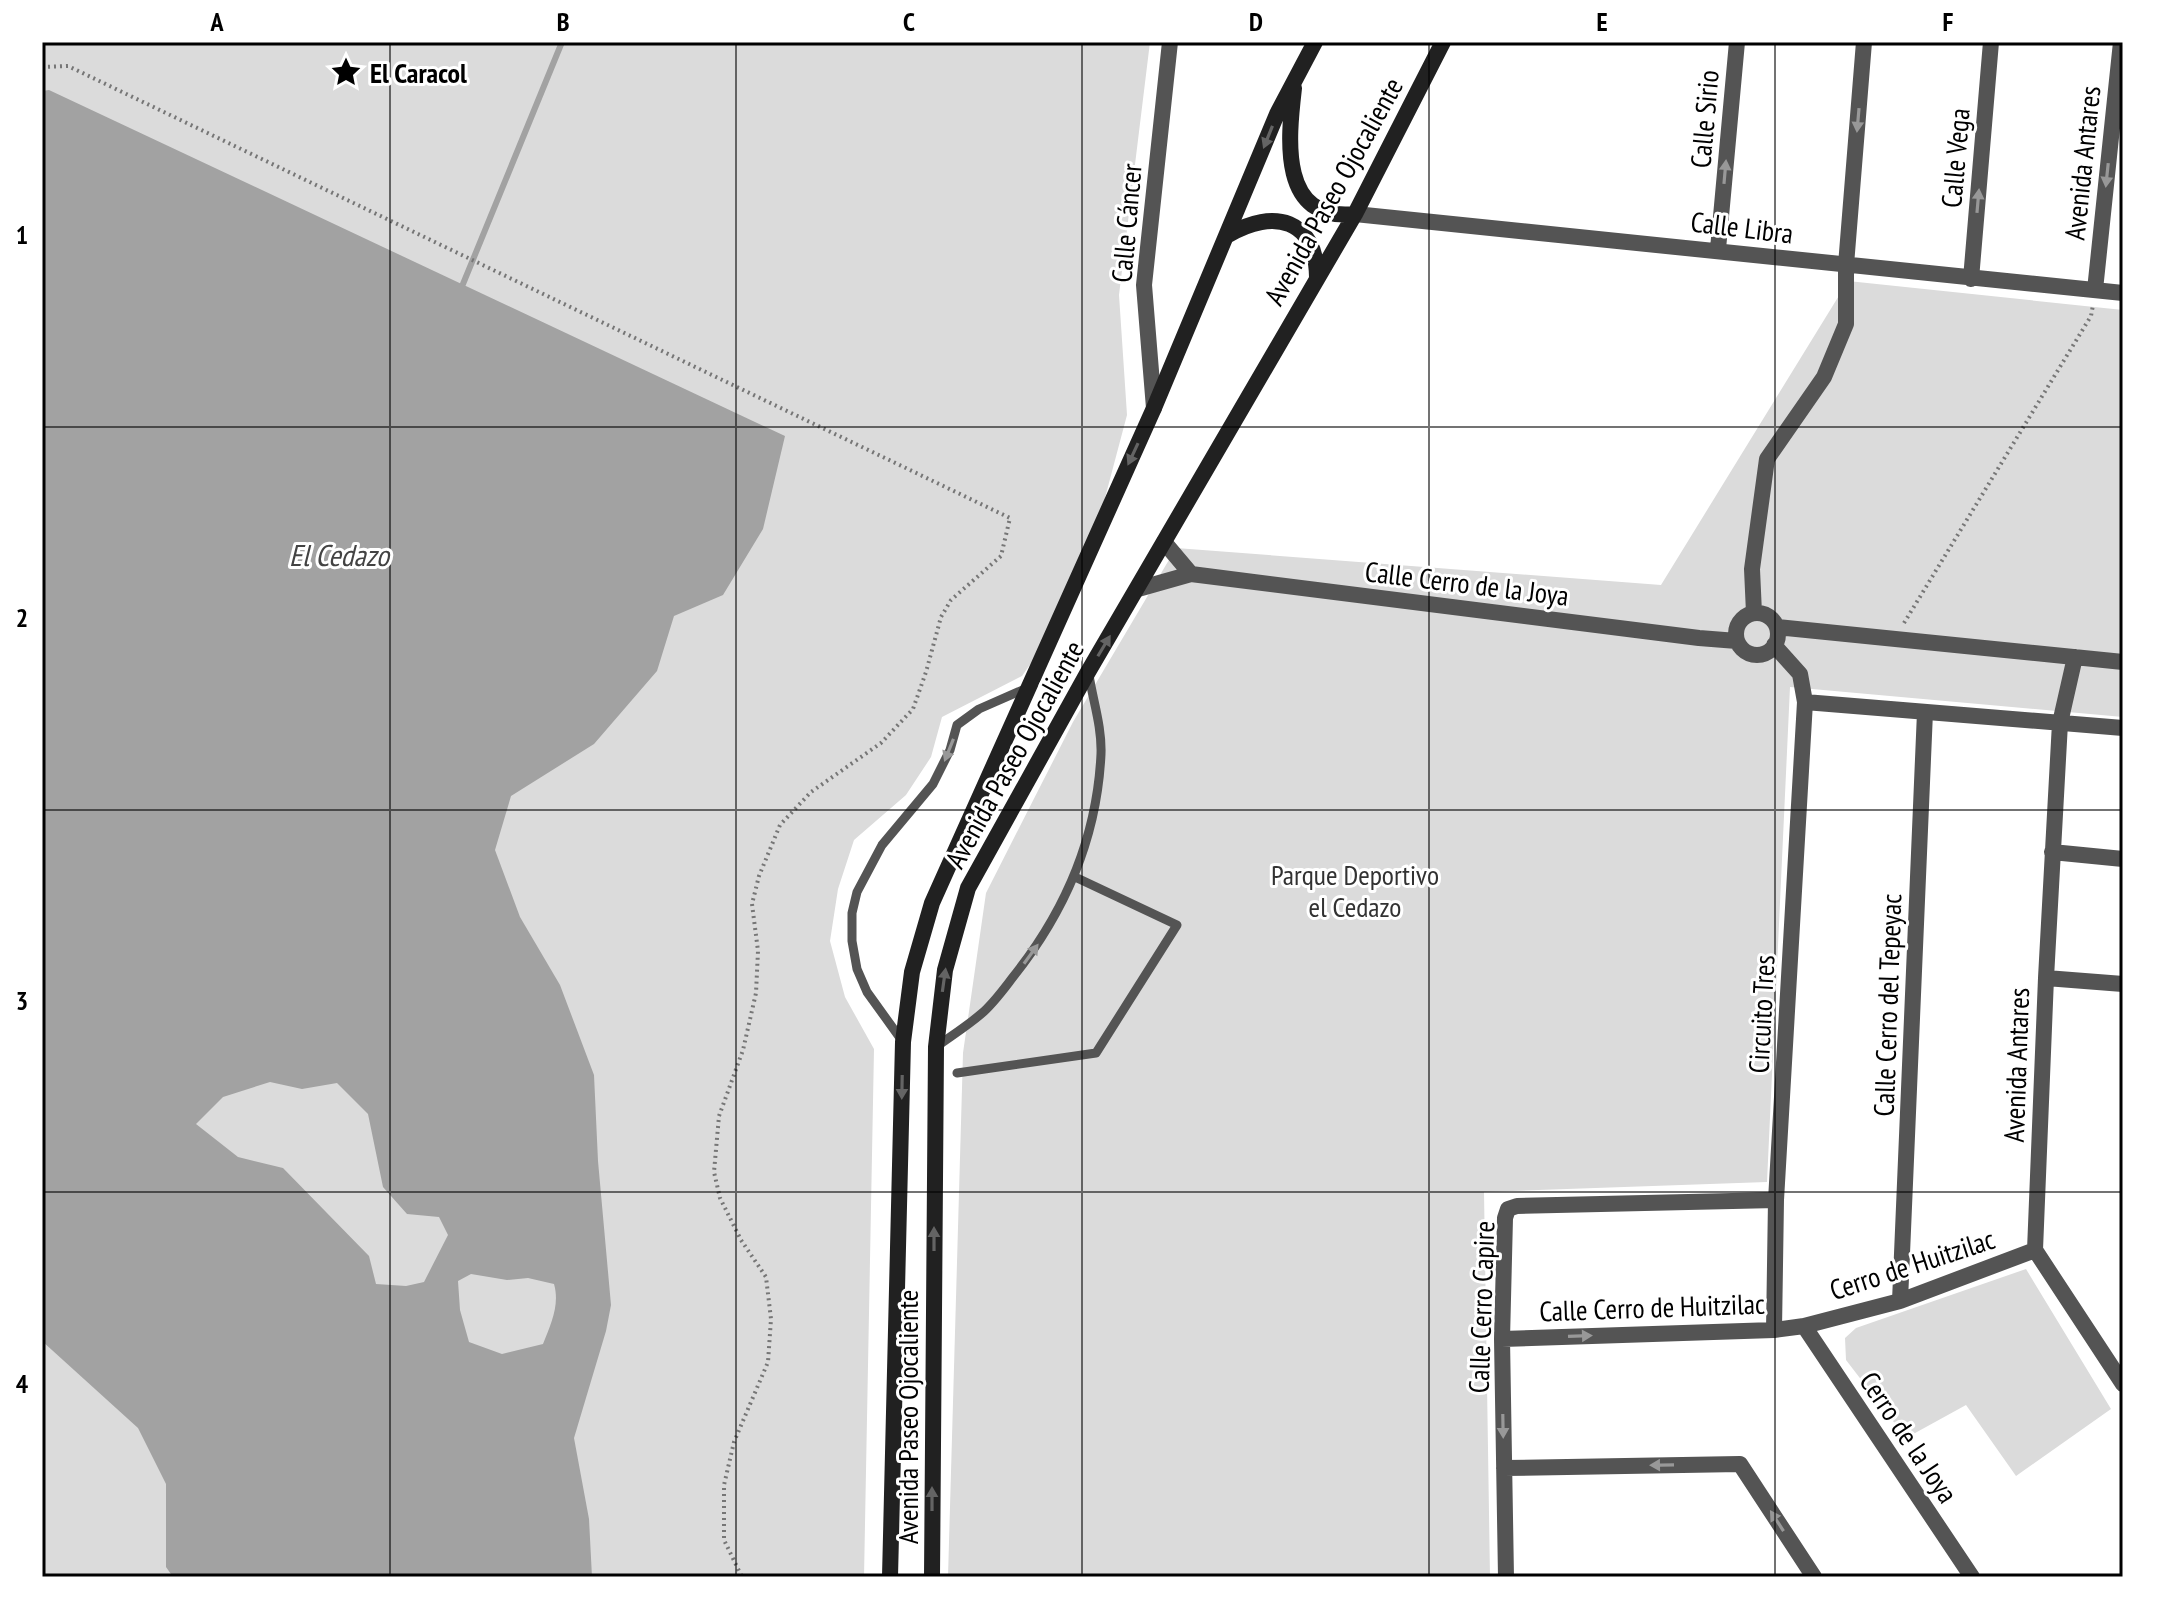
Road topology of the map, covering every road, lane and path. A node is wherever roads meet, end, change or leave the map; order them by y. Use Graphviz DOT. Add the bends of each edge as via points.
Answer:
graph roads {
  1 [pos="1170,42"];
  2 [pos="1315,42"];
  3 [pos="1443,42"];
  4 [pos="1737,42"];
  5 [pos="1864,42"];
  6 [pos="1991,42"];
  7 [pos="2121,42"];
  8 [pos="42,67"];
  9 [pos="1296,79"];
  10 [pos="1355,214"];
  11 [pos="1228,235"];
  12 [pos="1718,249"];
  13 [pos="1846,265"];
  14 [pos="1317,279"];
  15 [pos="1971,279"];
  16 [pos="2095,290"];
  17 [pos="2123,293"];
  18 [pos="1154,408"];
  19 [pos="1164,542"];
  20 [pos="1191,574"];
  21 [pos="1138,589"];
  22 [pos="1754,613"];
  23 [pos="1777,627"];
  24 [pos="1894,639"];
  25 [pos="1737,641"];
  26 [pos="1774,645"];
  27 [pos="2075,657"];
  28 [pos="2123,662"];
  29 [pos="1088,672"];
  30 [pos="1027,688"];
  31 [pos="1805,702"];
  32 [pos="1925,712"];
  33 [pos="2060,723"];
  34 [pos="2123,728"];
  35 [pos="2052,852"];
  36 [pos="2123,859"];
  37 [pos="1075,877"];
  38 [pos="2046,978"];
  39 [pos="2123,984"];
  40 [pos="903,1042"];
  41 [pos="936,1047"];
  42 [pos="957,1073"];
  43 [pos="1776,1200"];
  44 [pos="2035,1250"];
  45 [pos="1900,1301"];
  46 [pos="1804,1326"];
  47 [pos="1774,1330"];
  48 [pos="1502,1339"];
  49 [pos="2123,1384"];
  50 [pos="1504,1468"];
  51 [pos="2123,1573"];
  52 [pos="742,1577"];
  53 [pos="890,1577"];
  54 [pos="932,1577"];
  55 [pos="1506,1577"];
  56 [pos="1814,1577"];
  57 [pos="1972,1577"];
  58 [pos="2117,1577"];
  1 -- 18 [label="street, Calle Cáncer" via="1144,285"];
  2 -- 9 [label="main road, Avenida Paseo Ojocaliente"];
  3 -- 10 [label="main road, Avenida Paseo Ojocaliente"];
  12 -- 4 [label="street, Calle Sirio, one-way"];
  5 -- 13 [label="street, one-way"];
  15 -- 6 [label="street, Calle Vega, one-way"];
  7 -- 16 [label="street, Avenida Antares, one-way"];
  8 -- 52 [label="path" via="68,66 1010,518 1001,556 951,600 941,617 913,709 881,743 811,792 780,825 752,904 756,993 719,1116 714,1172 720,1198 766,1277 771,1319 768,1362 734,1442 724,1485 724,1540"];
  9 -- 10 [label="main road" via="1291,119 1296,185 1319,211"];
  9 -- 11 [label="main road, Avenida Paseo Ojocaliente, one-way"];
  10 -- 12 [label="street, Calle Libra"];
  10 -- 14 [label="main road, Avenida Paseo Ojocaliente"];
  11 -- 14 [label="main road" via="1245,225 1290,224 1305,234 1317,255"];
  11 -- 18 [label="main road, Avenida Paseo Ojocaliente"];
  12 -- 13 [label="street, Calle Libra"];
  13 -- 15 [label="street, Calle Libra"];
  13 -- 22 [label="street" via="1846,324 1824,377 1767,459 1752,569"];
  14 -- 19 [label="main road, Avenida Paseo Ojocaliente"];
  15 -- 16 [label="street, Calle Libra"];
  16 -- 17 [label="street, Calle Libra"];
  16 -- 24 [label="path" via="2091,316"];
  18 -- 30 [label="main road, Avenida Paseo Ojocaliente, one-way"];
  19 -- 20 [label="street"];
  19 -- 21 [label="main road, Avenida Paseo Ojocaliente"];
  20 -- 21 [label="street"];
  20 -- 25 [label="street, Calle Cerro de la Joya"];
  29 -- 21 [label="main road, Avenida Paseo Ojocaliente, one-way"];
  22 -- 23 [label="street" via="1764,614"];
  22 -- 25 [label="street" via="1739,623"];
  23 -- 24 [label="street"];
  23 -- 26 [label="street"];
  24 -- 27 [label="street"];
  25 -- 26 [label="street" via="1742,649 1759,655"];
  26 -- 31 [label="street" via="1800,674"];
  27 -- 28 [label="street"];
  27 -- 33 [label="street, Avenida Antares"];
  29 -- 37 [label="lane" via="1101,751 1090,832"];
  41 -- 29 [label="main road, Avenida Paseo Ojocaliente, one-way" via="945,970 968,888"];
  30 -- 40 [label="main road, Avenida Paseo Ojocaliente" via="932,903 912,972"];
  30 -- 40 [label="lane, one-way" via="957,725 933,784 882,845 857,892 852,913 857,969"];
  31 -- 32 [label="street"];
  31 -- 43 [label="street, Circuito Tres"];
  32 -- 33 [label="street"];
  32 -- 45 [label="street, Calle Cerro del Tepeyac"];
  33 -- 34 [label="street"];
  33 -- 35 [label="street, Avenida Antares"];
  35 -- 36 [label="street"];
  35 -- 38 [label="street, Avenida Antares"];
  41 -- 37 [label="lane, one-way" via="982,1013 1005,987 1047,930"];
  37 -- 42 [label="lane" via="1177,925 1096,1053"];
  38 -- 39 [label="street"];
  38 -- 44 [label="street, Avenida Antares"];
  40 -- 53 [label="main road, Avenida Paseo Ojocaliente, one-way"];
  54 -- 41 [label="main road, Avenida Paseo Ojocaliente, one-way"];
  43 -- 47 [label="street, Circuito Tres"];
  43 -- 48 [label="street, Calle Cerro Capire" via="1508,1209"];
  44 -- 45 [label="street, Cerro de Huitzilac"];
  44 -- 49 [label="street"];
  45 -- 46 [label="street, Cerro de Huitzilac"];
  46 -- 47 [label="street, Calle Cerro de Huitzilac"];
  46 -- 57 [label="street, Cerro de la Joya"];
  48 -- 47 [label="street, Calle Cerro de Huitzilac, one-way"];
  48 -- 50 [label="street, Calle Cerro Capire, one-way"];
  50 -- 55 [label="street, Calle Cerro Capire"];
  56 -- 50 [label="street, one-way" via="1740,1464"];
  51 -- 58 [label="path"];
}
